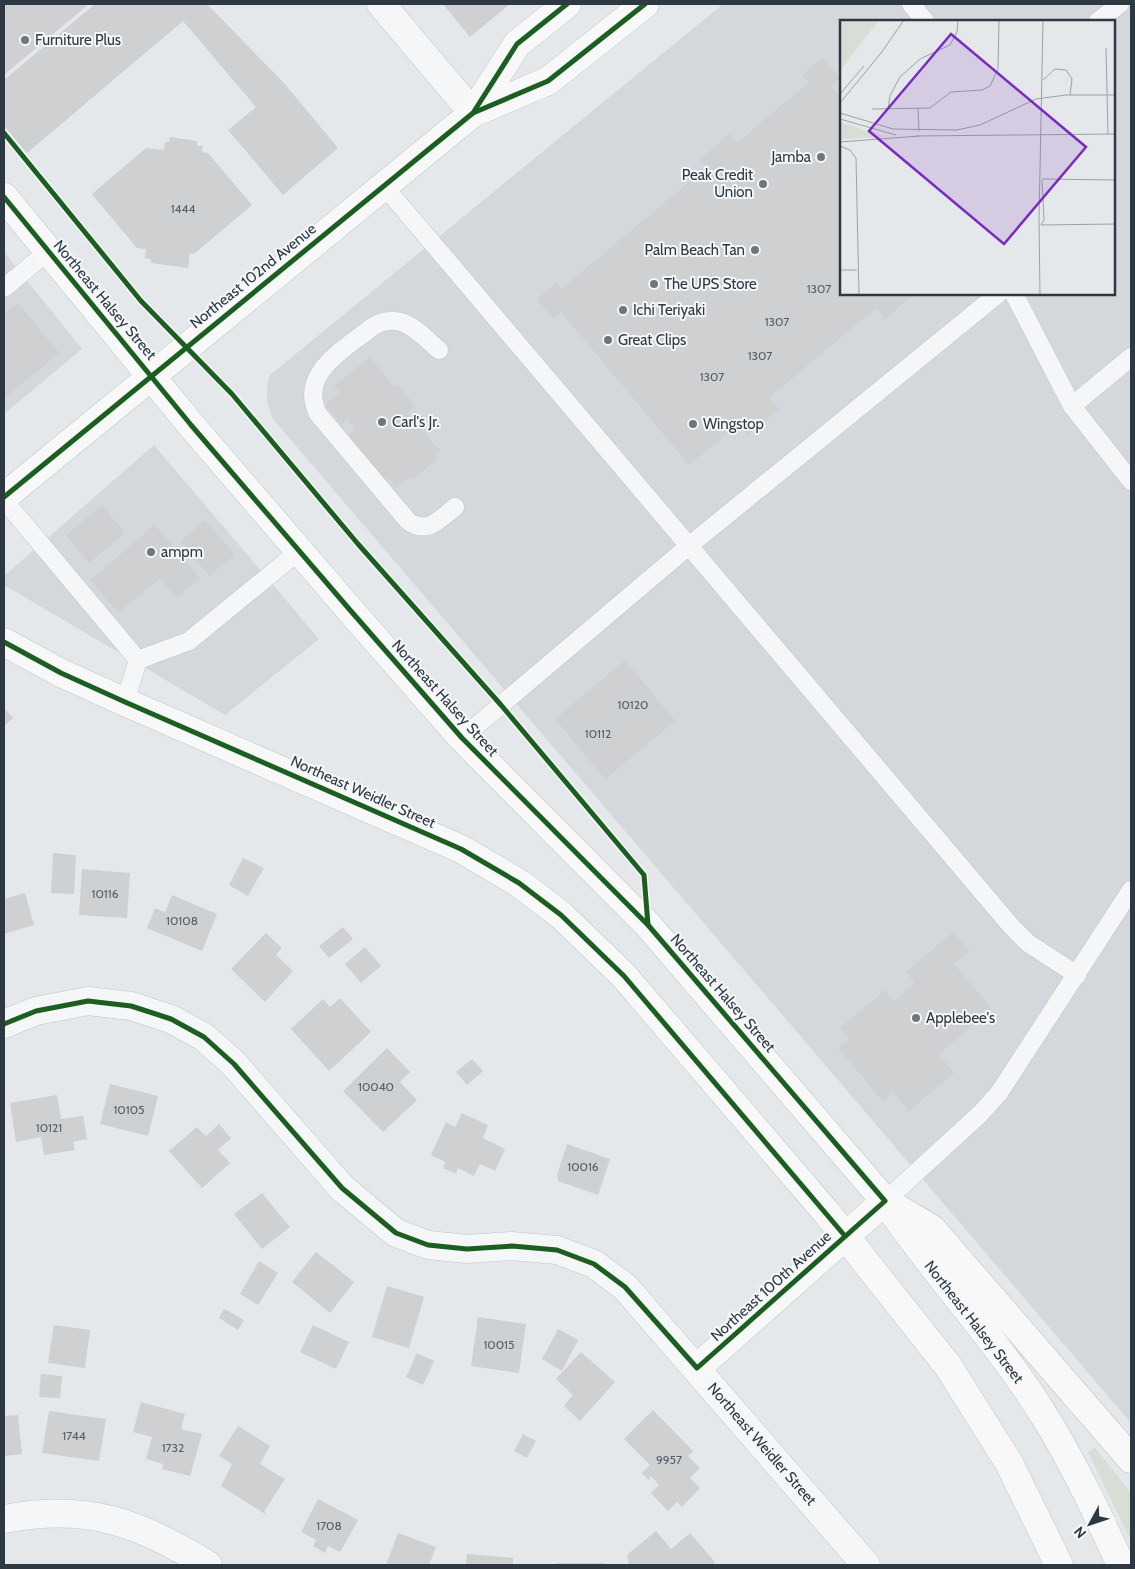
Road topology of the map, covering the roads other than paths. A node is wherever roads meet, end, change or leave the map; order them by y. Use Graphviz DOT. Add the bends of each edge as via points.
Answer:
graph roads {
  1 [pos="382,4"];
  2 [pos="566,4"];
  3 [pos="645,4"];
  4 [pos="911,4"];
  5 [pos="1120,4"];
  6 [pos="924,20"];
  7 [pos="1099,20"];
  8 [pos="473,113"];
  9 [pos="384,186"];
  10 [pos="4,198"];
  11 [pos="48,251"];
  12 [pos="4,288"];
  13 [pos="997,295"];
  14 [pos="1015,295"];
  15 [pos="439,350"];
  16 [pos="1131,356"];
  17 [pos="152,376"];
  18 [pos="1072,406"];
  19 [pos="1131,480"];
  20 [pos="4,498"];
  21 [pos="454,508"];
  22 [pos="690,545"];
  23 [pos="299,551"];
  24 [pos="4,642"];
  25 [pos="138,660"];
  26 [pos="125,702"];
  27 [pos="462,738"];
  28 [pos="1131,890"];
  29 [pos="1077,974"];
  30 [pos="4,1024"];
  31 [pos="884,1201"];
  32 [pos="845,1236"];
  33 [pos="697,1368"];
  34 [pos="1131,1459"];
  35 [pos="4,1519"];
  36 [pos="208,1565"];
  37 [pos="866,1565"];
  38 [pos="1059,1565"];
  39 [pos="1121,1565"];
  1 -- 8 [label="street"];
  2 -- 8 [label="main road, Northeast 102nd Avenue" via="517,44"];
  3 -- 8 [label="main road, Northeast 102nd Avenue" via="548,82"];
  4 -- 6 [label="lane"];
  5 -- 7 [label="lane"];
  8 -- 9 [label="main road, Northeast 102nd Avenue"];
  9 -- 17 [label="main road, Northeast 102nd Avenue"];
  9 -- 22 [label="lane"];
  10 -- 11 [label="main road, Northeast Halsey Street"];
  11 -- 12 [label="lane"];
  11 -- 17 [label="main road, Northeast Halsey Street"];
  13 -- 22 [label="lane"];
  14 -- 18 [label="lane"];
  15 -- 21 [label="lane" via="403,322 381,322 319,372 312,392 313,404 408,521 418,527 431,526"];
  16 -- 18 [label="lane"];
  17 -- 20 [label="main road, Northeast 102nd Avenue"];
  17 -- 23 [label="main road, Northeast Halsey Street"];
  18 -- 19 [label="lane"];
  20 -- 25 [label="lane"];
  22 -- 27 [label="lane"];
  22 -- 29 [label="lane" via="1011,926 1028,943"];
  23 -- 25 [label="lane" via="189,641"];
  23 -- 27 [label="main road, Northeast Halsey Street"];
  24 -- 26 [label="main road, Northeast Weidler Street" via="60,673"];
  25 -- 26 [label="lane"];
  26 -- 32 [label="main road, Northeast Weidler Street" via="445,842 519,883 562,915 624,976"];
  27 -- 31 [label="main road, Northeast Halsey Street" via="648,925"];
  28 -- 29 [label="lane"];
  29 -- 31 [label="lane" via="999,1093"];
  30 -- 33 [label="street, Northeast Weidler Street" via="36,1011 88,1001 131,1006 172,1019 204,1037 234,1064 342,1188 396,1233 428,1246 467,1249 512,1246 557,1250 594,1264 625,1287"];
  31 -- 32 [label="main road, Northeast 100th Avenue"];
  31 -- 34 [label="main road" via="932,1229"];
  31 -- 39 [label="main road, Northeast Halsey Street" via="1045,1416 1094,1506"];
  32 -- 33 [label="main road, Northeast 100th Avenue"];
  32 -- 38 [label="main road" via="948,1366 982,1417 1009,1463"];
  33 -- 37 [label="street, Northeast Weidler Street"];
  35 -- 36 [label="street" via="33,1514 77,1513 118,1520 170,1542"];
}
